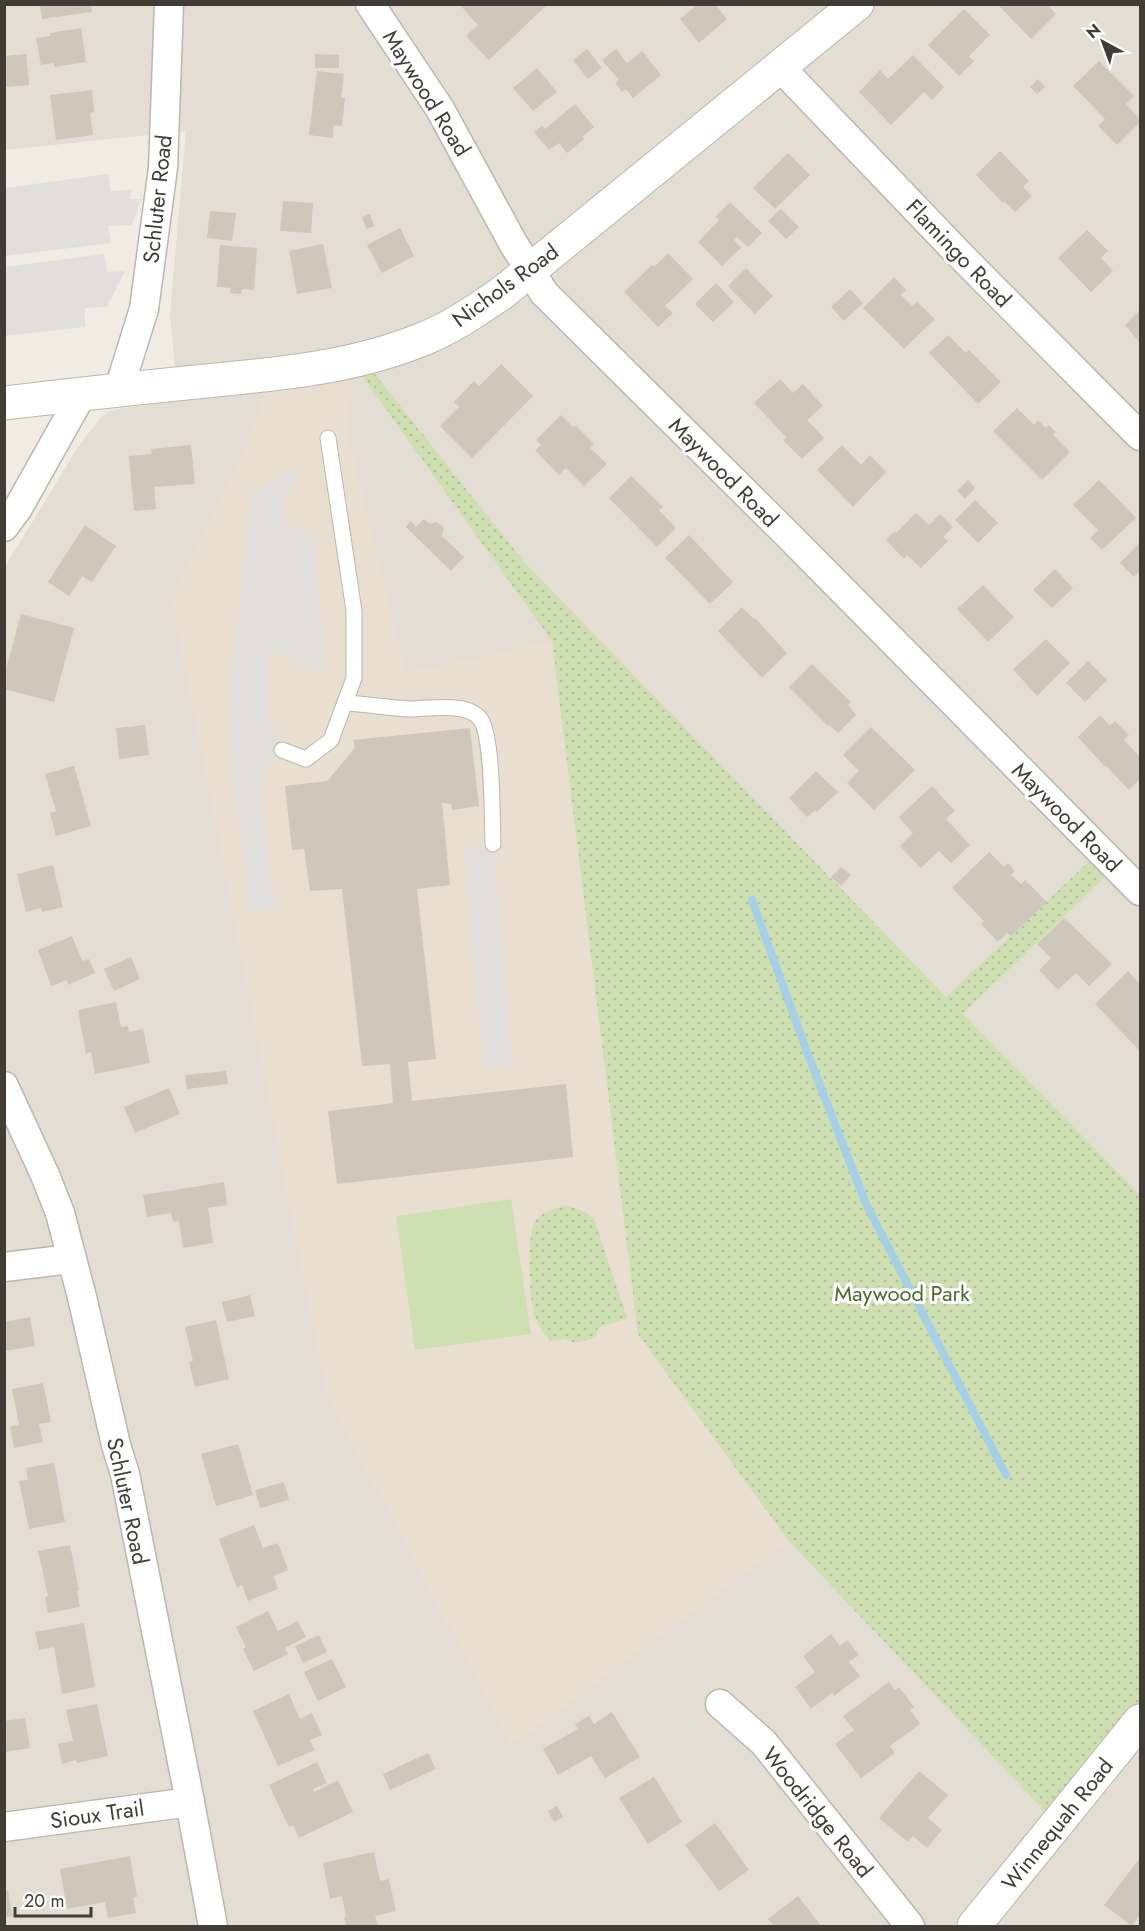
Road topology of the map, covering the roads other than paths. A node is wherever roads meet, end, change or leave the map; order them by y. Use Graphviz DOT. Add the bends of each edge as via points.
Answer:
graph roads {
  1 [pos="170,4"];
  2 [pos="370,4"];
  3 [pos="857,4"];
  4 [pos="780,67"];
  5 [pos="529,271"];
  6 [pos="119,389"];
  7 [pos="82,394"];
  8 [pos="4,403"];
  9 [pos="1140,436"];
  10 [pos="328,438"];
  11 [pos="4,527"];
  12 [pos="345,703"];
  13 [pos="282,750"];
  14 [pos="493,844"];
  15 [pos="1140,891"];
  16 [pos="4,1086"];
  17 [pos="71,1259"];
  18 [pos="4,1267"];
  19 [pos="720,1704"];
  20 [pos="1140,1721"];
  21 [pos="190,1802"];
  22 [pos="4,1827"];
  23 [pos="213,1926"];
  24 [pos="910,1926"];
  25 [pos="974,1926"];
  1 -- 6 [label="street, Schluter Road" via="161,179 144,309"];
  2 -- 5 [label="street, Maywood Road" via="440,109"];
  3 -- 4 [label="street, Nichols Road"];
  4 -- 5 [label="street, Nichols Road"];
  4 -- 9 [label="street, Flamingo Road"];
  5 -- 6 [label="street, Nichols Road" via="467,316 423,339 352,363 272,375"];
  5 -- 15 [label="street, Maywood Road" via="544,294"];
  6 -- 7 [label="street, Nichols Road"];
  7 -- 8 [label="street, Nichols Road"];
  7 -- 11 [label="street"];
  10 -- 12 [label="lane" via="354,611 354,678"];
  12 -- 13 [label="lane" via="331,740 306,759"];
  12 -- 14 [label="lane" via="410,709 446,706 480,718 487,736"];
  16 -- 17 [label="street, Schluter Road" via="60,1213"];
  17 -- 18 [label="street"];
  17 -- 21 [label="street, Schluter Road" via="124,1474"];
  19 -- 24 [label="street, Woodridge Road" via="764,1743"];
  20 -- 25 [label="street, Winnequah Road"];
  21 -- 22 [label="street, Sioux Trail"];
  21 -- 23 [label="street, Schluter Road"];
}
